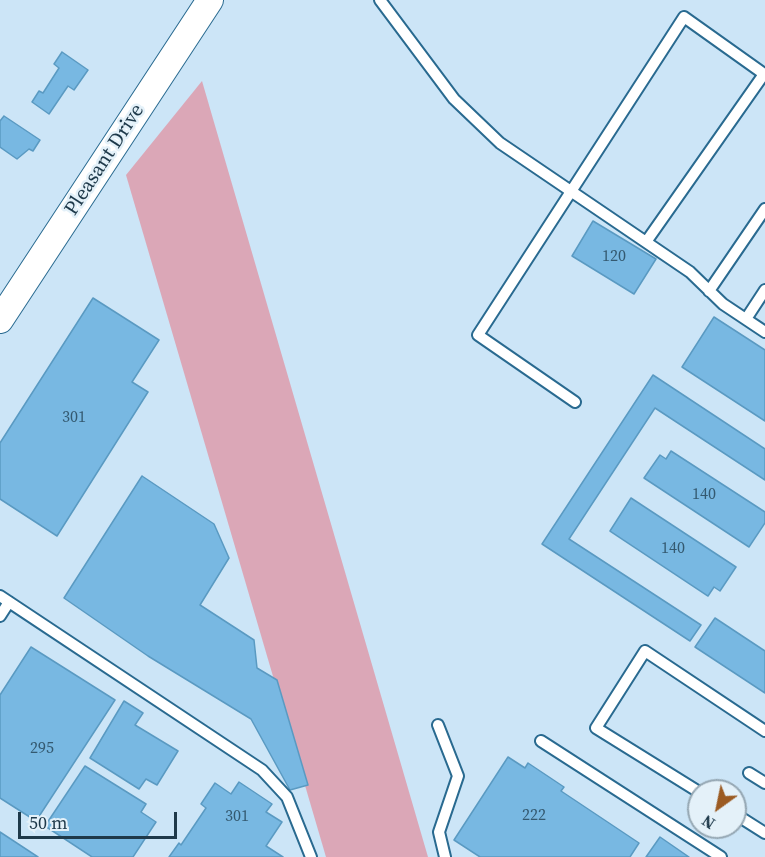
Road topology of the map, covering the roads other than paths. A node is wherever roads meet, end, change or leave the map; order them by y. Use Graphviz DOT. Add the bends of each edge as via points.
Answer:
graph roads {
  1 [pos="210,0"];
  2 [pos="380,0"];
  3 [pos="571,191"];
  4 [pos="765,209"];
  5 [pos="646,242"];
  6 [pos="765,290"];
  7 [pos="710,291"];
  8 [pos="746,319"];
  9 [pos="0,320"];
  10 [pos="765,332"];
  11 [pos="575,402"];
  12 [pos="5,599"];
  13 [pos="0,616"];
  14 [pos="438,725"];
  15 [pos="765,731"];
  16 [pos="541,741"];
  17 [pos="749,773"];
  18 [pos="765,783"];
  19 [pos="687,785"];
  20 [pos="747,822"];
  21 [pos="765,833"];
  22 [pos="311,857"];
  23 [pos="445,857"];
  24 [pos="721,857"];
  1 -- 9 [label="street, Pleasant Drive"];
  2 -- 3 [label="lane" via="454,99 500,143"];
  3 -- 5 [label="lane"];
  3 -- 5 [label="lane" via="684,17 764,74"];
  3 -- 11 [label="lane" via="478,335"];
  4 -- 7 [label="lane"];
  5 -- 7 [label="lane"];
  6 -- 8 [label="lane"];
  7 -- 8 [label="lane"];
  8 -- 10 [label="lane"];
  12 -- 13 [label="lane"];
  12 -- 22 [label="lane" via="262,770 287,797"];
  14 -- 23 [label="lane" via="458,776 439,832"];
  15 -- 19 [label="lane" via="645,651 596,728"];
  16 -- 24 [label="lane"];
  17 -- 18 [label="lane"];
  20 -- 21 [label="lane"];
}
